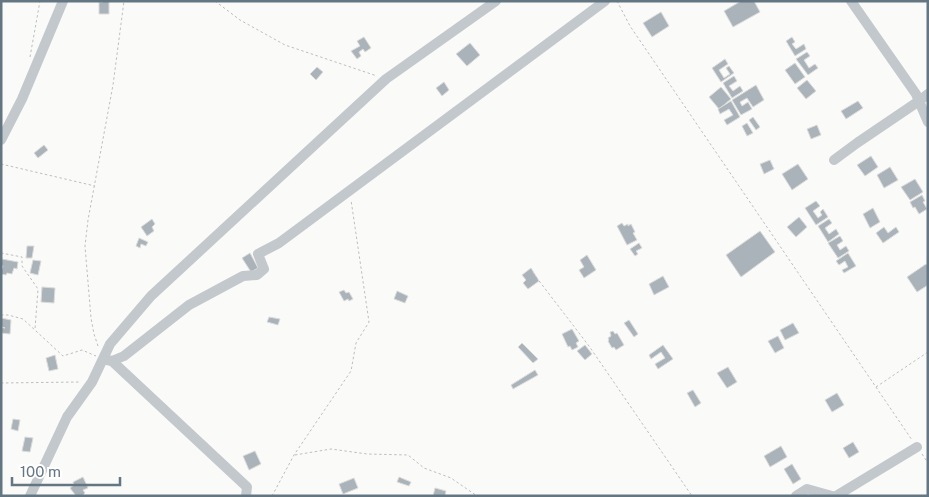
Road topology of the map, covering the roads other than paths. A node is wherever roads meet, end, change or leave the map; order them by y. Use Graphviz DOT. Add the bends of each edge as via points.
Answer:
graph roads {
  1 [pos="63,1"];
  2 [pos="496,1"];
  3 [pos="604,1"];
  4 [pos="851,1"];
  5 [pos="928,94"];
  6 [pos="919,101"];
  7 [pos="928,122"];
  8 [pos="1,140"];
  9 [pos="834,160"];
  10 [pos="108,360"];
  11 [pos="917,447"];
  12 [pos="30,496"];
  13 [pos="246,496"];
  14 [pos="796,496"];
  15 [pos="832,496"];
  16 [pos="836,496"];
  1 -- 8 [label="street"];
  2 -- 10 [label="street" via="386,79 151,296 110,344"];
  3 -- 10 [label="street" via="279,242 258,254 264,269 257,275 243,276 189,305 124,356"];
  4 -- 6 [label="street"];
  5 -- 6 [label="street"];
  6 -- 7 [label="street"];
  6 -- 9 [label="street"];
  10 -- 12 [label="street" via="67,417"];
  10 -- 13 [label="street" via="246,487"];
  11 -- 16 [label="street"];
  14 -- 15 [label="street" via="807,489"];
}
